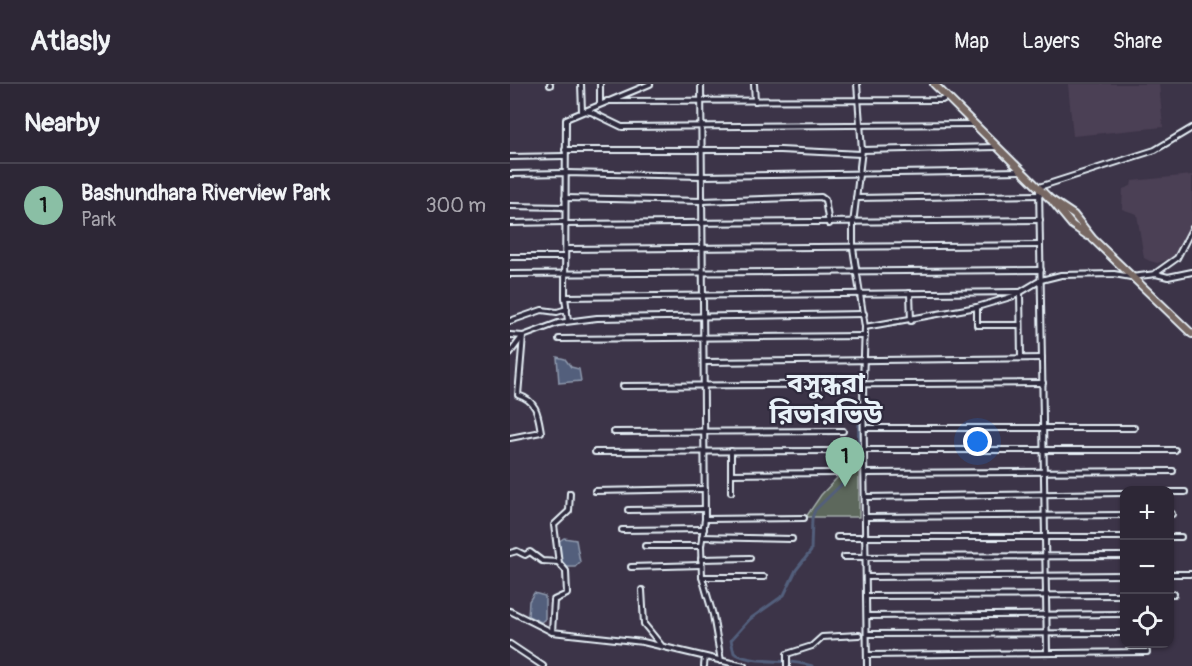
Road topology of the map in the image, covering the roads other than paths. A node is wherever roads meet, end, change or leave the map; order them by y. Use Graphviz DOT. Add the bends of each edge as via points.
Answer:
graph roads {
  1 [pos="581,84"];
  2 [pos="600,84"];
  3 [pos="635,84"];
  4 [pos="650,84"];
  5 [pos="701,84"];
  6 [pos="754,84"];
  7 [pos="857,84"];
  8 [pos="934,84"];
  9 [pos="635,90"];
  10 [pos="947,97"];
  11 [pos="607,101"];
  12 [pos="857,101"];
  13 [pos="700,102"];
  14 [pos="755,102"];
  15 [pos="600,104"];
  16 [pos="582,111"];
  17 [pos="974,124"];
  18 [pos="859,126"];
  19 [pos="701,128"];
  20 [pos="1192,129"];
  21 [pos="999,147"];
  22 [pos="565,150"];
  23 [pos="702,151"];
  24 [pos="862,152"];
  25 [pos="565,156"];
  26 [pos="510,157"];
  27 [pos="1023,171"];
  28 [pos="565,173"];
  29 [pos="510,174"];
  30 [pos="861,174"];
  31 [pos="702,176"];
  32 [pos="1040,187"];
  33 [pos="1040,195"];
  34 [pos="565,198"];
  35 [pos="856,198"];
  36 [pos="702,201"];
  37 [pos="510,206"];
  38 [pos="565,207"];
  39 [pos="1040,220"];
  40 [pos="510,223"];
  41 [pos="565,223"];
  42 [pos="829,224"];
  43 [pos="853,224"];
  44 [pos="703,225"];
  45 [pos="1192,229"];
  46 [pos="1040,245"];
  47 [pos="703,248"];
  48 [pos="854,248"];
  49 [pos="566,249"];
  50 [pos="510,257"];
  51 [pos="565,257"];
  52 [pos="1041,270"];
  53 [pos="855,272"];
  54 [pos="1192,272"];
  55 [pos="512,274"];
  56 [pos="565,274"];
  57 [pos="703,274"];
  58 [pos="1156,274"];
  59 [pos="1131,277"];
  60 [pos="1041,280"];
  61 [pos="510,281"];
  62 [pos="1020,292"];
  63 [pos="860,293"];
  64 [pos="910,293"];
  65 [pos="704,296"];
  66 [pos="565,297"];
  67 [pos="977,307"];
  68 [pos="567,309"];
  69 [pos="864,314"];
  70 [pos="704,317"];
  71 [pos="510,321"];
  72 [pos="568,321"];
  73 [pos="911,321"];
  74 [pos="1020,325"];
  75 [pos="865,327"];
  76 [pos="1192,334"];
  77 [pos="510,335"];
  78 [pos="522,336"];
  79 [pos="865,336"];
  80 [pos="559,339"];
  81 [pos="704,339"];
  82 [pos="510,353"];
  83 [pos="1021,358"];
  84 [pos="1042,358"];
  85 [pos="865,361"];
  86 [pos="705,362"];
  87 [pos="863,383"];
  88 [pos="1043,383"];
  89 [pos="705,385"];
  90 [pos="623,386"];
  91 [pos="866,428"];
  92 [pos="1043,428"];
  93 [pos="1134,428"];
  94 [pos="705,431"];
  95 [pos="843,431"];
  96 [pos="614,432"];
  97 [pos="510,438"];
  98 [pos="866,450"];
  99 [pos="1044,450"];
  100 [pos="1175,450"];
  101 [pos="705,451"];
  102 [pos="730,451"];
  103 [pos="845,451"];
  104 [pos="596,452"];
  105 [pos="1173,471"];
  106 [pos="1044,472"];
  107 [pos="835,473"];
  108 [pos="866,473"];
  109 [pos="731,474"];
  110 [pos="705,489"];
  111 [pos="595,491"];
  112 [pos="731,492"];
  113 [pos="1174,492"];
  114 [pos="1185,492"];
  115 [pos="570,493"];
  116 [pos="1120,493"];
  117 [pos="1044,494"];
  118 [pos="866,496"];
  119 [pos="705,509"];
  120 [pos="628,510"];
  121 [pos="1120,515"];
  122 [pos="1045,516"];
  123 [pos="866,517"];
  124 [pos="804,518"];
  125 [pos="705,519"];
  126 [pos="704,529"];
  127 [pos="622,530"];
  128 [pos="702,537"];
  129 [pos="837,537"];
  130 [pos="866,537"];
  131 [pos="1045,537"];
  132 [pos="1120,537"];
  133 [pos="1174,537"];
  134 [pos="1181,537"];
  135 [pos="792,539"];
  136 [pos="645,546"];
  137 [pos="701,546"];
  138 [pos="510,554"];
  139 [pos="844,556"];
  140 [pos="1046,556"];
  141 [pos="1120,556"];
  142 [pos="867,557"];
  143 [pos="750,558"];
  144 [pos="701,559"];
  145 [pos="559,562"];
  146 [pos="701,565"];
  147 [pos="631,567"];
  148 [pos="1174,574"];
  149 [pos="1191,574"];
  150 [pos="1120,575"];
  151 [pos="1046,576"];
  152 [pos="702,577"];
  153 [pos="764,577"];
  154 [pos="867,577"];
  155 [pos="642,590"];
  156 [pos="1120,595"];
  157 [pos="867,596"];
  158 [pos="1046,596"];
  159 [pos="510,611"];
  160 [pos="1046,614"];
  161 [pos="1120,614"];
  162 [pos="867,616"];
  163 [pos="552,632"];
  164 [pos="1120,633"];
  165 [pos="867,634"];
  166 [pos="1047,634"];
  167 [pos="859,635"];
  168 [pos="510,644"];
  169 [pos="661,645"];
  170 [pos="1147,652"];
  171 [pos="1047,654"];
  172 [pos="867,655"];
  173 [pos="705,657"];
  174 [pos="721,662"];
  175 [pos="543,666"];
  176 [pos="704,666"];
  177 [pos="744,666"];
  178 [pos="787,666"];
  179 [pos="867,666"];
  1 -- 16 [label="street"];
  2 -- 15 [label="street"];
  3 -- 9 [label="street"];
  4 -- 9 [label="street"];
  5 -- 13 [label="street"];
  6 -- 14 [label="street"];
  7 -- 12 [label="street"];
  8 -- 10 [label="highway"];
  9 -- 11 [label="street"];
  10 -- 12 [label="street"];
  10 -- 17 [label="highway"];
  11 -- 13 [label="street"];
  11 -- 15 [label="street"];
  12 -- 14 [label="street"];
  12 -- 18 [label="street"];
  13 -- 14 [label="street"];
  13 -- 19 [label="street"];
  15 -- 16 [label="street"];
  16 -- 19 [label="street" via="622,127"];
  16 -- 22 [label="street" via="566,119"];
  17 -- 18 [label="street"];
  17 -- 21 [label="highway"];
  18 -- 19 [label="street"];
  18 -- 24 [label="street"];
  19 -- 23 [label="street"];
  20 -- 32 [label="street" via="1155,150"];
  21 -- 24 [label="street"];
  21 -- 27 [label="highway"];
  22 -- 23 [label="street"];
  22 -- 25 [label="street"];
  23 -- 24 [label="street"];
  23 -- 31 [label="street"];
  24 -- 30 [label="street"];
  25 -- 26 [label="street"];
  25 -- 28 [label="street"];
  27 -- 30 [label="street"];
  27 -- 32 [label="highway"];
  28 -- 29 [label="street"];
  28 -- 31 [label="street"];
  28 -- 34 [label="street"];
  30 -- 31 [label="street"];
  30 -- 35 [label="street"];
  31 -- 36 [label="street"];
  32 -- 33 [label="street"];
  32 -- 59 [label="highway" via="1072,225 1093,239"];
  33 -- 35 [label="street"];
  33 -- 39 [label="street"];
  34 -- 36 [label="street"];
  34 -- 38 [label="street"];
  35 -- 43 [label="street"];
  36 -- 42 [label="street" via="821,197"];
  36 -- 44 [label="street"];
  37 -- 38 [label="street"];
  38 -- 41 [label="street"];
  39 -- 43 [label="street"];
  39 -- 46 [label="street"];
  40 -- 41 [label="street"];
  41 -- 44 [label="street"];
  41 -- 49 [label="street"];
  42 -- 43 [label="street"];
  42 -- 44 [label="street"];
  43 -- 48 [label="street"];
  44 -- 47 [label="street"];
  45 -- 58 [label="street" via="1177,258"];
  46 -- 48 [label="street"];
  46 -- 52 [label="street"];
  47 -- 48 [label="street"];
  47 -- 49 [label="street"];
  47 -- 57 [label="street"];
  48 -- 53 [label="street"];
  49 -- 51 [label="street"];
  50 -- 51 [label="street"];
  51 -- 56 [label="street"];
  52 -- 53 [label="street"];
  52 -- 60 [label="street"];
  53 -- 57 [label="street"];
  53 -- 63 [label="street"];
  54 -- 58 [label="street" via="1167,277"];
  55 -- 56 [label="street"];
  55 -- 61 [label="street"];
  56 -- 57 [label="street"];
  56 -- 66 [label="street"];
  57 -- 65 [label="street"];
  58 -- 59 [label="street"];
  59 -- 60 [label="street" via="1061,275"];
  59 -- 76 [label="highway"];
  60 -- 62 [label="street"];
  60 -- 84 [label="street"];
  62 -- 64 [label="street"];
  62 -- 67 [label="street"];
  62 -- 74 [label="street"];
  63 -- 64 [label="street"];
  63 -- 65 [label="street"];
  63 -- 69 [label="street"];
  64 -- 73 [label="street"];
  65 -- 66 [label="street"];
  65 -- 70 [label="street"];
  66 -- 68 [label="street"];
  67 -- 73 [label="street"];
  67 -- 74 [label="street" via="977,325"];
  68 -- 71 [label="street" via="542,310"];
  68 -- 72 [label="street"];
  69 -- 70 [label="street"];
  69 -- 75 [label="street"];
  70 -- 72 [label="street"];
  70 -- 81 [label="street"];
  72 -- 78 [label="street"];
  73 -- 75 [label="street"];
  74 -- 83 [label="street"];
  75 -- 79 [label="street"];
  77 -- 78 [label="street"];
  78 -- 82 [label="street"];
  78 -- 97 [label="street" via="515,395 536,406 541,432"];
  79 -- 81 [label="street"];
  79 -- 85 [label="street"];
  80 -- 81 [label="street"];
  81 -- 86 [label="street"];
  83 -- 84 [label="street"];
  83 -- 85 [label="street"];
  84 -- 88 [label="street"];
  85 -- 86 [label="street"];
  85 -- 87 [label="street"];
  86 -- 89 [label="street"];
  87 -- 88 [label="street"];
  87 -- 89 [label="street"];
  87 -- 91 [label="street"];
  88 -- 92 [label="street"];
  89 -- 90 [label="street"];
  89 -- 94 [label="street"];
  91 -- 92 [label="street"];
  91 -- 98 [label="street"];
  92 -- 93 [label="street"];
  92 -- 99 [label="street"];
  94 -- 95 [label="street"];
  94 -- 96 [label="street"];
  94 -- 101 [label="street"];
  98 -- 99 [label="street"];
  98 -- 108 [label="street"];
  99 -- 100 [label="street"];
  99 -- 106 [label="street"];
  101 -- 102 [label="street"];
  101 -- 104 [label="street"];
  101 -- 110 [label="street"];
  102 -- 103 [label="street"];
  102 -- 109 [label="street"];
  105 -- 106 [label="street"];
  106 -- 108 [label="street"];
  106 -- 117 [label="street"];
  107 -- 109 [label="street"];
  108 -- 118 [label="street"];
  109 -- 112 [label="street"];
  110 -- 111 [label="street"];
  110 -- 119 [label="street"];
  113 -- 114 [label="street"];
  115 -- 145 [label="street" via="569,511 554,525"];
  116 -- 117 [label="street"];
  117 -- 118 [label="street"];
  117 -- 122 [label="street"];
  118 -- 123 [label="street"];
  119 -- 120 [label="street"];
  119 -- 125 [label="street"];
  121 -- 122 [label="street"];
  122 -- 123 [label="street"];
  122 -- 131 [label="street"];
  123 -- 130 [label="street"];
  124 -- 125 [label="street"];
  125 -- 126 [label="street"];
  126 -- 127 [label="street"];
  126 -- 128 [label="street"];
  128 -- 135 [label="street"];
  128 -- 137 [label="street"];
  129 -- 130 [label="street"];
  130 -- 131 [label="street"];
  130 -- 142 [label="street"];
  131 -- 132 [label="street"];
  131 -- 140 [label="street"];
  133 -- 134 [label="street"];
  136 -- 137 [label="street"];
  137 -- 144 [label="street"];
  138 -- 145 [label="street" via="530,552 542,561"];
  139 -- 142 [label="street"];
  140 -- 141 [label="street"];
  140 -- 142 [label="street"];
  140 -- 151 [label="street"];
  142 -- 154 [label="street"];
  143 -- 144 [label="street"];
  144 -- 146 [label="street"];
  145 -- 163 [label="street" via="566,571 567,594 554,600"];
  146 -- 147 [label="street"];
  146 -- 152 [label="street"];
  148 -- 149 [label="street"];
  150 -- 151 [label="street"];
  151 -- 154 [label="street"];
  151 -- 158 [label="street"];
  152 -- 153 [label="street"];
  152 -- 174 [label="street"];
  154 -- 157 [label="street"];
  155 -- 169 [label="street" via="644,624"];
  156 -- 158 [label="street"];
  157 -- 158 [label="street"];
  157 -- 162 [label="street"];
  158 -- 160 [label="street"];
  159 -- 163 [label="street"];
  160 -- 161 [label="street"];
  160 -- 162 [label="street"];
  160 -- 166 [label="street"];
  162 -- 165 [label="street"];
  163 -- 169 [label="street"];
  164 -- 166 [label="street"];
  165 -- 166 [label="street"];
  165 -- 172 [label="street"];
  166 -- 171 [label="street"];
  167 -- 178 [label="street" via="826,636 812,646 787,654"];
  168 -- 175 [label="street"];
  169 -- 173 [label="street"];
  170 -- 171 [label="street"];
  171 -- 172 [label="street"];
  172 -- 179 [label="street"];
  173 -- 174 [label="street"];
  173 -- 176 [label="street"];
  174 -- 177 [label="street"];
}
